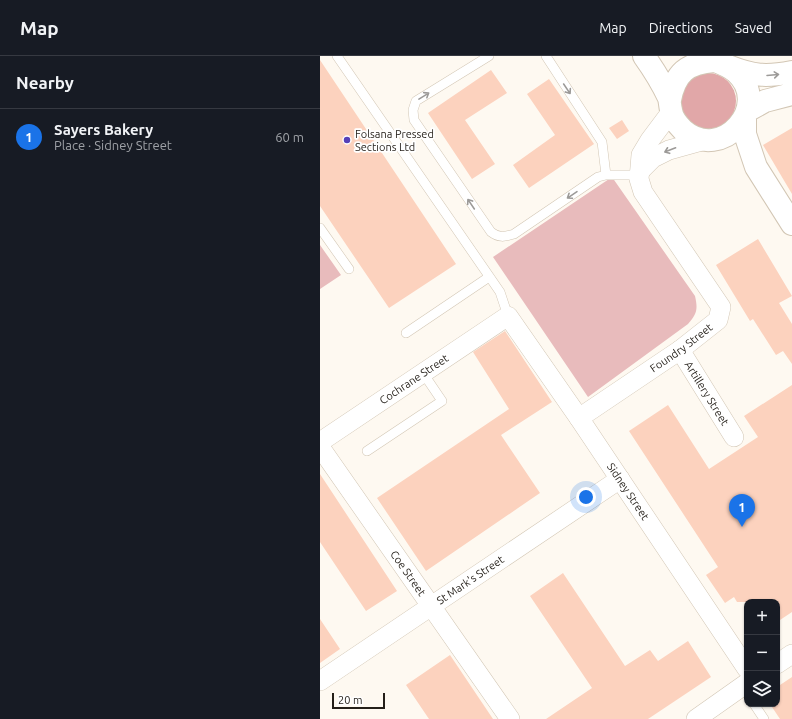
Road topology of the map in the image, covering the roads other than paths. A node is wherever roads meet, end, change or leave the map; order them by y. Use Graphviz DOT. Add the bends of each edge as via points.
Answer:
graph roads {
  1 [pos="337,56"];
  2 [pos="488,56"];
  3 [pos="546,56"];
  4 [pos="644,56"];
  5 [pos="715,61"];
  6 [pos="792,72"];
  7 [pos="792,94"];
  8 [pos="670,106"];
  9 [pos="746,114"];
  10 [pos="711,140"];
  11 [pos="756,167"];
  12 [pos="640,173"];
  13 [pos="606,175"];
  14 [pos="792,224"];
  15 [pos="320,228"];
  16 [pos="348,269"];
  17 [pos="489,277"];
  18 [pos="508,316"];
  19 [pos="406,333"];
  20 [pos="680,350"];
  21 [pos="423,373"];
  22 [pos="579,418"];
  23 [pos="734,437"];
  24 [pos="320,442"];
  25 [pos="320,447"];
  26 [pos="367,451"];
  27 [pos="620,479"];
  28 [pos="430,605"];
  29 [pos="792,654"];
  30 [pos="780,662"];
  31 [pos="744,680"];
  32 [pos="320,681"];
  33 [pos="744,684"];
  34 [pos="756,707"];
  35 [pos="510,719"];
  36 [pos="696,719"];
  37 [pos="764,719"];
  1 -- 17 [label="lane"];
  13 -- 2 [label="lane, one-way" via="598,177 514,234 498,237 490,232 414,120 413,110 416,101"];
  3 -- 13 [label="lane, one-way" via="602,142"];
  4 -- 8 [label="street" via="658,75"];
  5 -- 6 [label="street, one-way" via="746,73 764,76"];
  5 -- 8 [label="street" via="701,62 689,67 679,76 672,87"];
  5 -- 9 [label="street" via="737,73 744,82 748,94"];
  7 -- 9 [label="street" via="764,100"];
  8 -- 10 [label="street" via="676,122 684,131 694,137"];
  8 -- 12 [label="street, Foundry Street" via="641,155"];
  9 -- 10 [label="street" via="738,128 728,135"];
  9 -- 11 [label="street" via="745,134"];
  10 -- 11 [label="street" via="729,146"];
  10 -- 12 [label="street, one-way" via="669,150 653,158"];
  11 -- 14 [label="street"];
  12 -- 13 [label="lane"];
  12 -- 20 [label="street, Foundry Street" via="643,192 721,307 718,320"];
  15 -- 16 [label="lane"];
  17 -- 18 [label="lane" via="500,292"];
  17 -- 19 [label="lane"];
  18 -- 21 [label="street, Cochrane Street"];
  18 -- 22 [label="street, Sidney Street"];
  20 -- 22 [label="street, Foundry Street"];
  20 -- 23 [label="street, Artillery Street"];
  21 -- 24 [label="street, Cochrane Street"];
  21 -- 26 [label="lane" via="442,401"];
  22 -- 27 [label="street, Sidney Street"];
  25 -- 28 [label="street, Coe Street"];
  27 -- 28 [label="street, St Mark's Street"];
  27 -- 31 [label="street, Sidney Street"];
  28 -- 32 [label="street, St Mark's Street"];
  28 -- 35 [label="street, Coe Street"];
  29 -- 30 [label="street"];
  33 -- 36 [label="street"];
  34 -- 37 [label="lane"];
}
